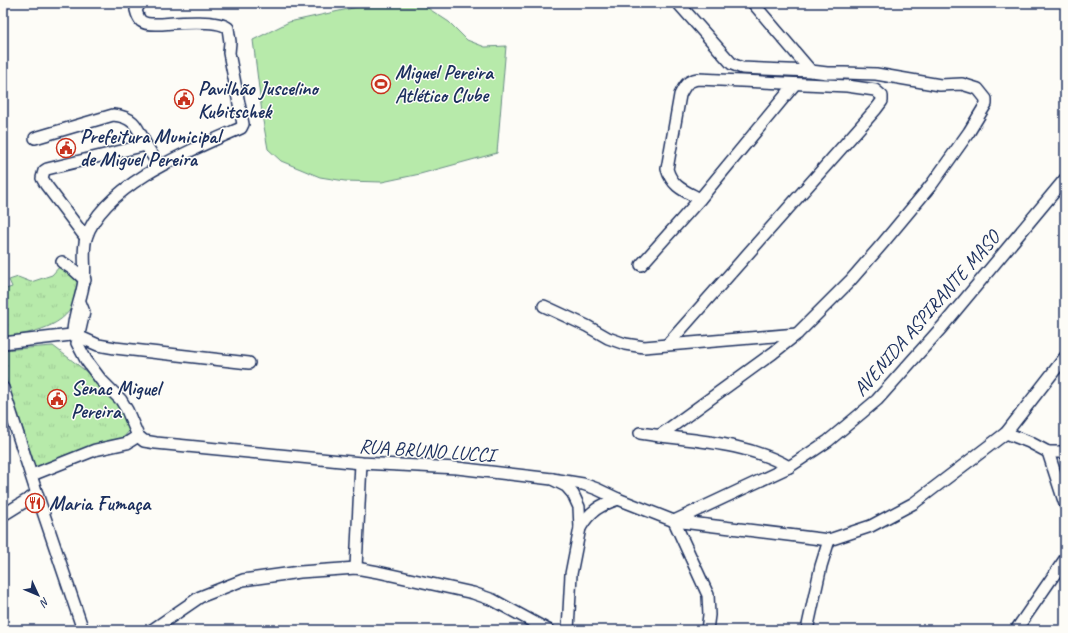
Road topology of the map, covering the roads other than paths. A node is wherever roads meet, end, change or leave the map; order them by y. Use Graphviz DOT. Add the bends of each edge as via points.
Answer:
graph roads {
  1 [pos="140,3"];
  2 [pos="678,3"];
  3 [pos="753,3"];
  4 [pos="811,71"];
  5 [pos="795,84"];
  6 [pos="36,138"];
  7 [pos="146,145"];
  8 [pos="160,166"];
  9 [pos="1065,179"];
  10 [pos="700,199"];
  11 [pos="86,238"];
  12 [pos="62,262"];
  13 [pos="641,265"];
  14 [pos="85,280"];
  15 [pos="544,306"];
  16 [pos="797,334"];
  17 [pos="75,337"];
  18 [pos="3,343"];
  19 [pos="668,344"];
  20 [pos="3,347"];
  21 [pos="1065,357"];
  22 [pos="249,363"];
  23 [pos="3,388"];
  24 [pos="640,433"];
  25 [pos="1006,433"];
  26 [pos="138,436"];
  27 [pos="660,436"];
  28 [pos="1048,452"];
  29 [pos="1065,452"];
  30 [pos="361,463"];
  31 [pos="789,467"];
  32 [pos="32,475"];
  33 [pos="552,479"];
  34 [pos="37,494"];
  35 [pos="618,499"];
  36 [pos="1065,504"];
  37 [pos="3,515"];
  38 [pos="674,521"];
  39 [pos="580,528"];
  40 [pos="829,540"];
  41 [pos="1065,559"];
  42 [pos="356,568"];
  43 [pos="83,630"];
  44 [pos="152,630"];
  45 [pos="548,630"];
  46 [pos="568,630"];
  47 [pos="707,630"];
  48 [pos="807,630"];
  49 [pos="1016,630"];
  1 -- 8 [label="street" via="136,10 138,17 144,22 211,23 228,28 229,53 243,124 241,128"];
  2 -- 4 [label="street" via="732,64 742,68"];
  3 -- 4 [label="street"];
  4 -- 16 [label="street" via="876,74 940,85 973,86 984,94 986,104 932,184 884,243"];
  5 -- 10 [label="street"];
  5 -- 10 [label="street" via="698,79 691,80 685,86 680,95 667,169 674,184"];
  5 -- 19 [label="street" via="875,90 882,96 882,101"];
  6 -- 7 [label="street" via="113,115 132,120"];
  7 -- 8 [label="street"];
  7 -- 11 [label="street" via="46,169 44,172 42,178 46,185"];
  8 -- 11 [label="street" via="140,178 103,210"];
  9 -- 31 [label="street, AVENIDA ASPIRANTE MASO" via="942,327 877,400 828,441"];
  10 -- 13 [label="street"];
  11 -- 14 [label="street"];
  12 -- 14 [label="street"];
  14 -- 17 [label="street" via="80,301 84,312"];
  15 -- 19 [label="street" via="625,344 644,347"];
  16 -- 19 [label="street"];
  16 -- 27 [label="street"];
  17 -- 18 [label="street"];
  17 -- 20 [label="street"];
  17 -- 22 [label="street" via="145,356"];
  17 -- 26 [label="street" via="86,360 121,400"];
  21 -- 25 [label="street"];
  23 -- 32 [label="street"];
  24 -- 27 [label="street"];
  25 -- 28 [label="street"];
  25 -- 40 [label="street" via="914,503 871,526"];
  26 -- 30 [label="street, RUA BRUNO LUCCI" via="144,441 152,442"];
  26 -- 32 [label="street" via="127,443 95,450"];
  27 -- 31 [label="street" via="753,451"];
  28 -- 29 [label="street"];
  28 -- 36 [label="street"];
  30 -- 33 [label="street, RUA BRUNO LUCCI" via="458,468"];
  30 -- 42 [label="street"];
  31 -- 38 [label="street, AVENIDA ASPIRANTE MASO"];
  32 -- 34 [label="street"];
  33 -- 35 [label="street" via="583,484"];
  33 -- 39 [label="street, RUA BRUNO LUCCI" via="566,486 573,494 579,507"];
  34 -- 37 [label="street"];
  34 -- 43 [label="street"];
  35 -- 38 [label="street"];
  35 -- 39 [label="street" via="592,512"];
  38 -- 40 [label="street"];
  38 -- 47 [label="street" via="708,595"];
  39 -- 46 [label="street, RUA BRUNO LUCCI" via="571,574"];
  40 -- 48 [label="street"];
  41 -- 49 [label="street"];
  42 -- 44 [label="street" via="243,580 200,597"];
  42 -- 45 [label="street" via="473,593 493,600"];
}
